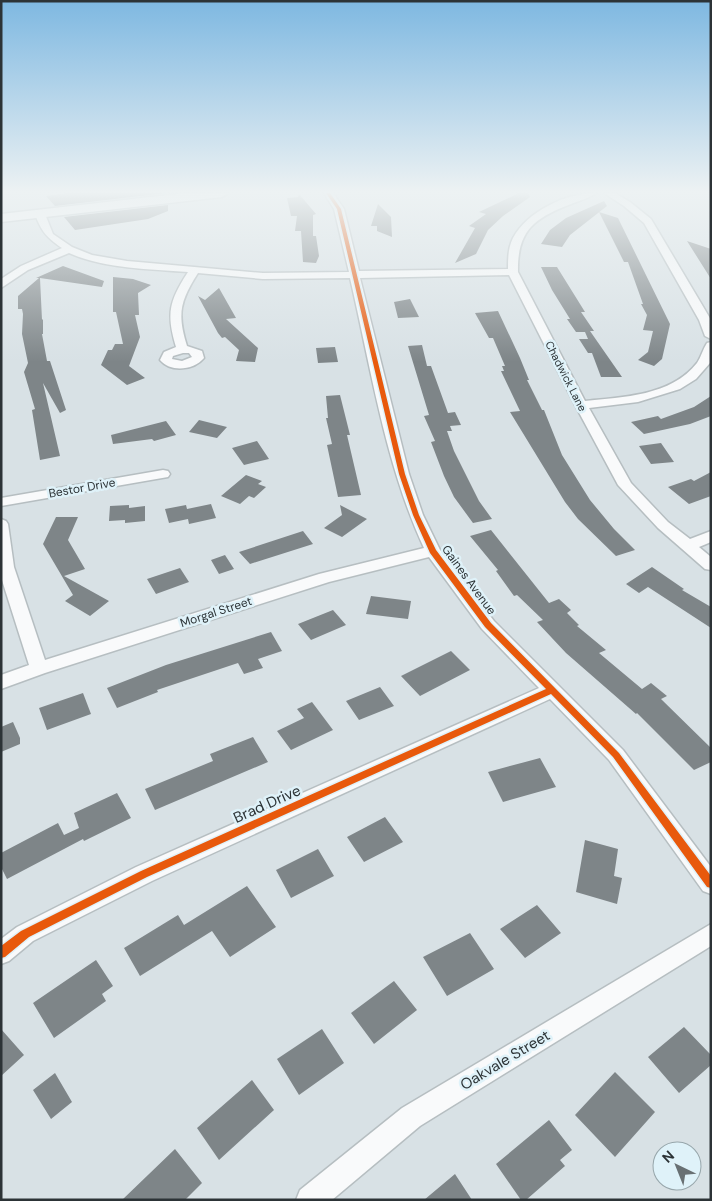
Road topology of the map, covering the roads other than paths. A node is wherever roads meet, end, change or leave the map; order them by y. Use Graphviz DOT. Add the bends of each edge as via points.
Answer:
graph roads {
  1 [pos="69,249"];
  2 [pos="349,249"];
  3 [pos="513,249"];
  4 [pos="664,249"];
  5 [pos="194,271"];
  6 [pos="513,272"];
  7 [pos="356,274"];
  8 [pos="1,284"];
  9 [pos="711,336"];
  10 [pos="711,345"];
  11 [pos="182,349"];
  12 [pos="581,405"];
  13 [pos="163,474"];
  14 [pos="1,502"];
  15 [pos="1,524"];
  16 [pos="711,536"];
  17 [pos="688,546"];
  18 [pos="433,551"];
  19 [pos="711,565"];
  20 [pos="39,668"];
  21 [pos="1,682"];
  22 [pos="550,691"];
  23 [pos="711,884"];
  24 [pos="711,934"];
  25 [pos="1,953"];
  26 [pos="310,1200"];
  1 -- 5 [label="street" via="107,261"];
  1 -- 8 [label="street" via="28,266"];
  2 -- 7 [label="street, Gaines Avenue"];
  3 -- 6 [label="street, Chadwick Lane"];
  4 -- 9 [label="street"];
  5 -- 7 [label="street" via="263,276"];
  5 -- 11 [label="street" via="178,296 174,312"];
  6 -- 7 [label="street"];
  6 -- 12 [label="street, Chadwick Lane"];
  7 -- 18 [label="street, Gaines Avenue" via="402,474"];
  10 -- 12 [label="street" via="700,370 679,385 641,398"];
  12 -- 17 [label="street, Chadwick Lane" via="625,485"];
  13 -- 14 [label="street, Bestor Drive"];
  15 -- 20 [label="street" via="6,567"];
  16 -- 17 [label="street"];
  17 -- 19 [label="street, Chadwick Lane"];
  18 -- 20 [label="street, Morgal Street" via="325,578"];
  18 -- 22 [label="street, Gaines Avenue" via="488,625"];
  20 -- 21 [label="street, Morgal Street"];
  22 -- 23 [label="street, Gaines Avenue" via="616,755"];
  22 -- 25 [label="street, Brad Drive" via="144,874 25,934"];
  24 -- 26 [label="street, Oakvale Street" via="410,1118"];
}
